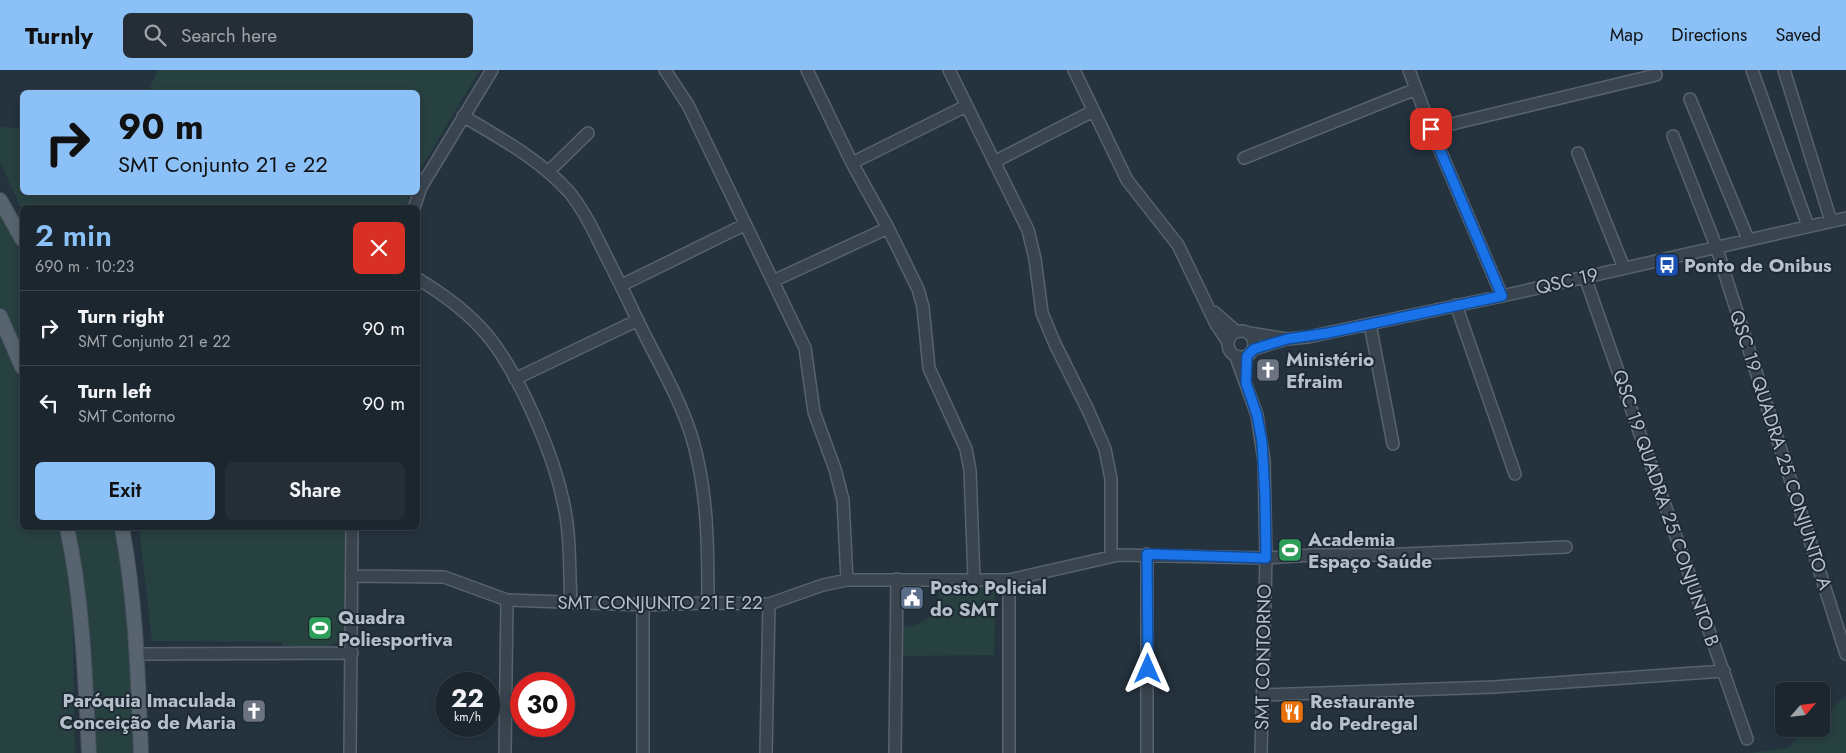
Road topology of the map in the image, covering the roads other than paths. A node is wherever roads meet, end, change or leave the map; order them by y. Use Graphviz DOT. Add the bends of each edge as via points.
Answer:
graph roads {
  1 [pos="492,70"];
  2 [pos="665,70"];
  3 [pos="807,70"];
  4 [pos="949,70"];
  5 [pos="1074,70"];
  6 [pos="1409,70"];
  7 [pos="1752,70"];
  8 [pos="1784,70"];
  9 [pos="1656,75"];
  10 [pos="1416,88"];
  11 [pos="1690,99"];
  12 [pos="966,106"];
  13 [pos="1093,111"];
  14 [pos="463,116"];
  15 [pos="1431,129"];
  16 [pos="588,134"];
  17 [pos="1673,136"];
  18 [pos="1578,152"];
  19 [pos="1244,158"];
  20 [pos="994,162"];
  21 [pos="852,163"];
  22 [pos="548,172"];
  23 [pos="420,192"];
  24 [pos="0,200"];
  25 [pos="1846,218"];
  26 [pos="1831,221"];
  27 [pos="744,225"];
  28 [pos="1808,226"];
  29 [pos="888,228"];
  30 [pos="20,235"];
  31 [pos="1748,239"];
  32 [pos="1716,246"];
  33 [pos="1624,268"];
  34 [pos="1585,277"];
  35 [pos="420,280"];
  36 [pos="773,281"];
  37 [pos="622,285"];
  38 [pos="1502,296"];
  39 [pos="1207,303"];
  40 [pos="1456,305"];
  41 [pos="0,316"];
  42 [pos="638,320"];
  43 [pos="1370,324"];
  44 [pos="1237,332"];
  45 [pos="1249,334"];
  46 [pos="1287,339"];
  47 [pos="1228,342"];
  48 [pos="1246,354"];
  49 [pos="20,362"];
  50 [pos="515,379"];
  51 [pos="1393,444"];
  52 [pos="1515,474"];
  53 [pos="68,530"];
  54 [pos="122,530"];
  55 [pos="352,530"];
  56 [pos="1566,547"];
  57 [pos="1147,554"];
  58 [pos="1111,555"];
  59 [pos="1266,558"];
  60 [pos="352,576"];
  61 [pos="897,579"];
  62 [pos="974,579"];
  63 [pos="847,580"];
  64 [pos="1009,580"];
  65 [pos="507,600"];
  66 [pos="570,603"];
  67 [pos="708,603"];
  68 [pos="769,604"];
  69 [pos="643,605"];
  70 [pos="352,653"];
  71 [pos="137,654"];
  72 [pos="1846,654"];
  73 [pos="1724,671"];
  74 [pos="1263,696"];
  75 [pos="1747,739"];
  76 [pos="89,753"];
  77 [pos="141,753"];
  78 [pos="350,753"];
  79 [pos="505,753"];
  80 [pos="643,753"];
  81 [pos="766,753"];
  82 [pos="895,753"];
  83 [pos="1009,753"];
  84 [pos="1147,753"];
  85 [pos="1261,753"];
  1 -- 14 [label="street"];
  2 -- 27 [label="street" via="688,105"];
  3 -- 21 [label="street"];
  4 -- 12 [label="street"];
  5 -- 13 [label="street"];
  6 -- 10 [label="street"];
  7 -- 28 [label="street"];
  8 -- 26 [label="street"];
  9 -- 15 [label="street"];
  10 -- 15 [label="street"];
  10 -- 19 [label="street"];
  11 -- 31 [label="street"];
  12 -- 20 [label="street"];
  12 -- 21 [label="street"];
  13 -- 20 [label="street"];
  13 -- 39 [label="street" via="1127,180 1178,245"];
  14 -- 22 [label="street" via="510,143"];
  14 -- 23 [label="street"];
  15 -- 38 [label="street"];
  16 -- 22 [label="street"];
  17 -- 32 [label="street, QSC 19 QUADRA 25 CONJUNTO A"];
  18 -- 33 [label="street"];
  20 -- 58 [label="street" via="1032,242 1042,313 1104,449 1111,479"];
  21 -- 29 [label="street"];
  22 -- 37 [label="street" via="570,194 588,221"];
  24 -- 30 [label="main road"];
  25 -- 26 [label="street, QSC 19"];
  26 -- 28 [label="street, QSC 19"];
  27 -- 36 [label="street"];
  27 -- 37 [label="street"];
  28 -- 31 [label="street, QSC 19"];
  29 -- 36 [label="street"];
  29 -- 62 [label="street" via="918,289 923,307 928,368 966,449 970,470"];
  31 -- 32 [label="street, QSC 19"];
  32 -- 33 [label="street, QSC 19"];
  32 -- 72 [label="street, QSC 19 QUADRA 25 CONJUNTO A"];
  33 -- 34 [label="street, QSC 19"];
  34 -- 38 [label="street, QSC 19"];
  34 -- 73 [label="street, QSC 19 QUADRA 25 CONJUNTO B"];
  35 -- 50 [label="street" via="475,323"];
  36 -- 63 [label="street" via="806,348 814,412 840,484"];
  37 -- 42 [label="street"];
  38 -- 40 [label="street, QSC 19"];
  39 -- 44 [label="street"];
  39 -- 47 [label="street"];
  40 -- 43 [label="street, QSC 19"];
  40 -- 52 [label="street"];
  41 -- 49 [label="main road"];
  42 -- 50 [label="street"];
  42 -- 67 [label="street" via="693,440 708,526"];
  43 -- 46 [label="street, QSC 19"];
  43 -- 51 [label="street"];
  44 -- 45 [label="street"];
  44 -- 47 [label="street"];
  45 -- 46 [label="street, QSC 19"];
  45 -- 48 [label="street" via="1254,341"];
  46 -- 48 [label="street, QSC 19"];
  47 -- 48 [label="street" via="1229,350"];
  48 -- 59 [label="street, SMT CONTORNO" via="1246,383 1262,442"];
  50 -- 66 [label="street" via="541,433 563,502 569,542"];
  53 -- 76 [label="main road" via="78,595"];
  54 -- 71 [label="main road"];
  55 -- 60 [label="street"];
  56 -- 59 [label="street, SMT CONJUNTO 21 E 22"];
  57 -- 58 [label="street, SMT CONJUNTO 21 E 22"];
  57 -- 59 [label="street, SMT CONJUNTO 21 E 22"];
  57 -- 84 [label="street"];
  58 -- 64 [label="street, SMT CONJUNTO 21 E 22"];
  59 -- 74 [label="street, SMT CONTORNO"];
  60 -- 65 [label="street, SMT CONJUNTO 21 E 22" via="444,577"];
  60 -- 70 [label="street"];
  61 -- 62 [label="street, SMT CONJUNTO 21 E 22"];
  61 -- 63 [label="street, SMT CONJUNTO 21 E 22"];
  61 -- 82 [label="street"];
  62 -- 64 [label="street, SMT CONJUNTO 21 E 22"];
  63 -- 68 [label="street, SMT CONJUNTO 21 E 22"];
  64 -- 83 [label="street"];
  65 -- 66 [label="street, SMT CONJUNTO 21 E 22"];
  65 -- 79 [label="street"];
  66 -- 69 [label="street, SMT CONJUNTO 21 E 22"];
  67 -- 68 [label="street, SMT CONJUNTO 21 E 22"];
  67 -- 69 [label="street, SMT CONJUNTO 21 E 22"];
  68 -- 81 [label="street"];
  69 -- 80 [label="street"];
  70 -- 71 [label="street"];
  70 -- 78 [label="street"];
  71 -- 77 [label="main road"];
  73 -- 74 [label="street" via="1494,686"];
  73 -- 75 [label="street, QSC 19 QUADRA 25 CONJUNTO B"];
  74 -- 85 [label="street, SMT CONTORNO"];
}
